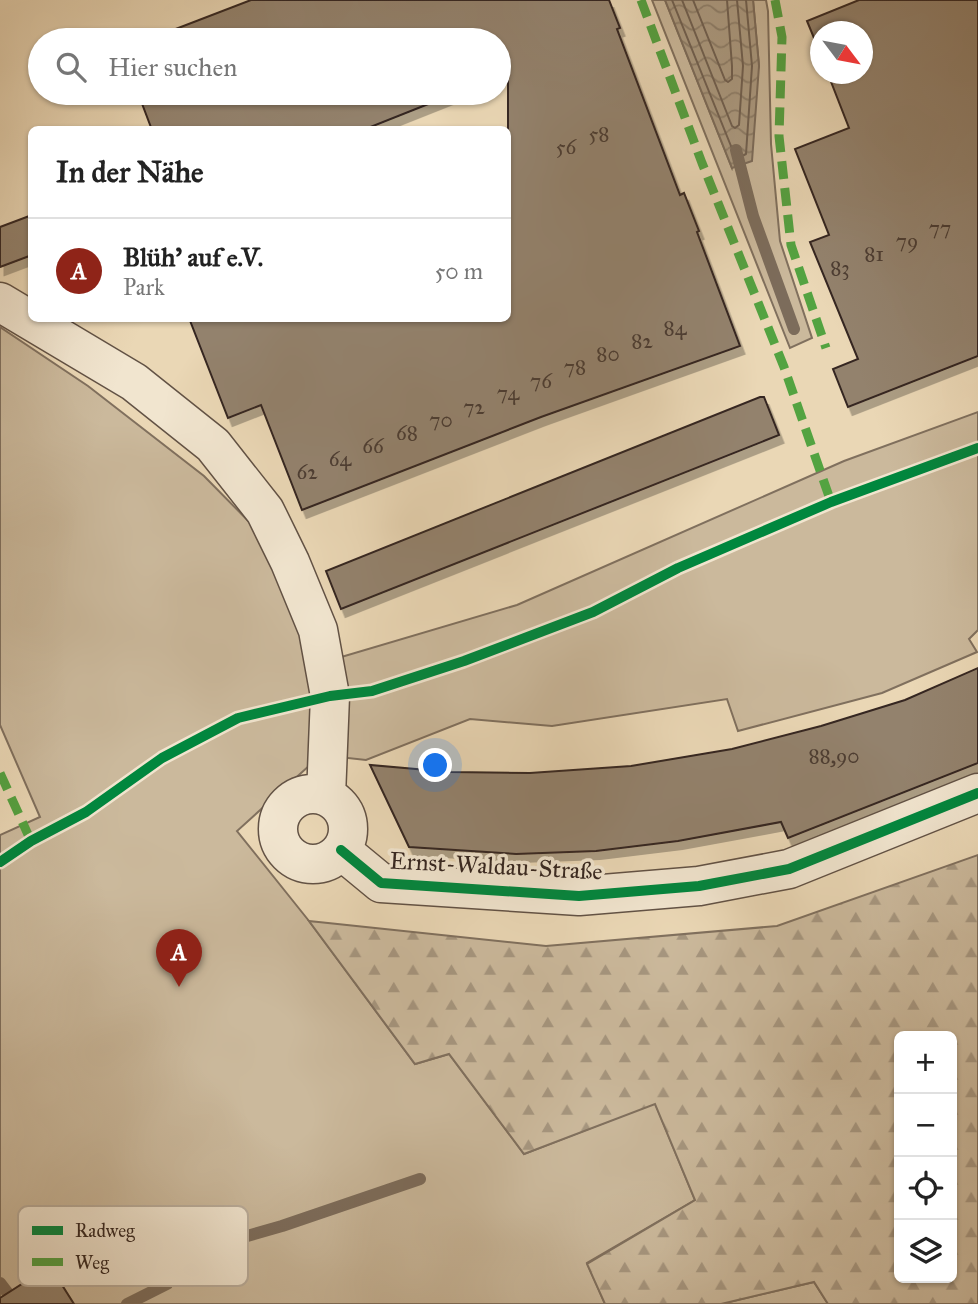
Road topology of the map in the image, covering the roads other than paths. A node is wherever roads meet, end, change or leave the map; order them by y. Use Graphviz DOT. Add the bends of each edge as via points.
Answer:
graph roads {
  1 [pos="0,302"];
  2 [pos="28,319"];
  3 [pos="34,322"];
  4 [pos="978,793"];
  5 [pos="326,796"];
  6 [pos="341,850"];
  1 -- 2 [label="street"];
  3 -- 5 [label="street" via="134,382 213,445 265,511 318,630 330,696"];
  4 -- 6 [label="street, Ernst-Waldau-Straße" via="789,869 699,886 579,896 381,883"];
  5 -- 6 [label="street" via="345,813 347,838"];
  5 -- 6 [label="street" via="313,794 289,804 279,828 281,843 303,863 318,864"];
}
